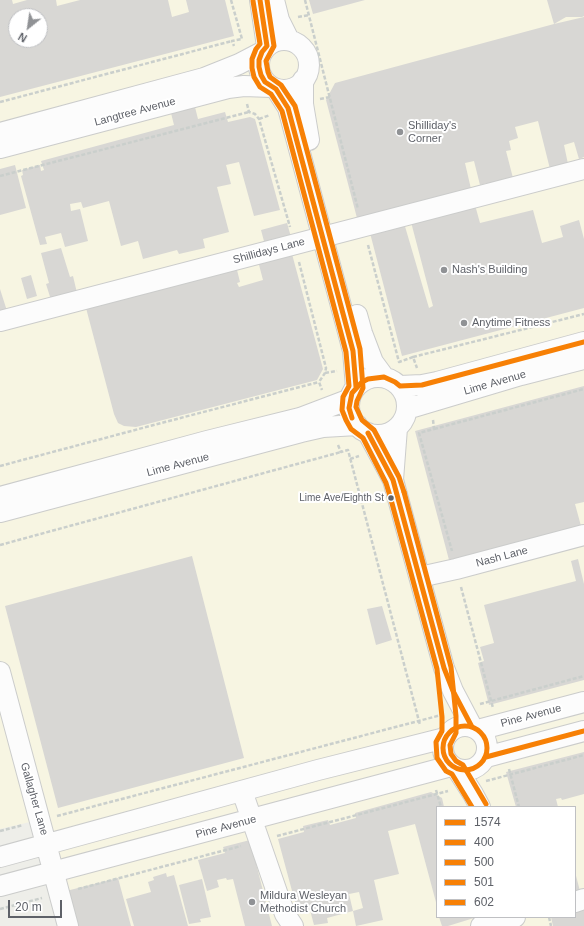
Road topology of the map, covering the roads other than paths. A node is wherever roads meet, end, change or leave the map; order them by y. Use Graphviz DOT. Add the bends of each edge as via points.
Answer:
graph roads {
  1 [pos="260,0"];
  2 [pos="274,0"];
  3 [pos="289,40"];
  4 [pos="264,49"];
  5 [pos="303,80"];
  6 [pos="273,88"];
  7 [pos="0,133"];
  8 [pos="0,148"];
  9 [pos="584,168"];
  10 [pos="329,236"];
  11 [pos="0,321"];
  12 [pos="584,342"];
  13 [pos="584,359"];
  14 [pos="392,382"];
  15 [pos="353,393"];
  16 [pos="425,394"];
  17 [pos="407,409"];
  18 [pos="331,417"];
  19 [pos="397,428"];
  20 [pos="362,429"];
  21 [pos="393,480"];
  22 [pos="0,497"];
  23 [pos="0,512"];
  24 [pos="584,535"];
  25 [pos="420,577"];
  26 [pos="0,672"];
  27 [pos="584,702"];
  28 [pos="451,723"];
  29 [pos="475,729"];
  30 [pos="584,731"];
  31 [pos="415,746"];
  32 [pos="483,760"];
  33 [pos="454,767"];
  34 [pos="423,774"];
  35 [pos="242,791"];
  36 [pos="479,806"];
  37 [pos="480,806"];
  38 [pos="252,820"];
  39 [pos="47,844"];
  40 [pos="0,856"];
  41 [pos="54,872"];
  42 [pos="0,886"];
  43 [pos="512,920"];
  44 [pos="68,926"];
  45 [pos="293,926"];
  46 [pos="481,926"];
  1 -- 4 [label="street"];
  2 -- 3 [label="street" via="279,20"];
  3 -- 4 [label="street" via="273,42"];
  3 -- 5 [label="street" via="302,47 306,53 307,74"];
  4 -- 6 [label="street" via="259,60 260,75"];
  4 -- 7 [label="street, Langtree Avenue" via="239,64 204,78"];
  5 -- 6 [label="street" via="291,89"];
  5 -- 10 [label="street" via="305,122"];
  6 -- 8 [label="street, Langtree Avenue" via="244,86 221,90"];
  6 -- 10 [label="street" via="288,108"];
  9 -- 10 [label="street, Shillidays Lane"];
  10 -- 11 [label="street, Shillidays Lane"];
  10 -- 14 [label="street" via="373,362"];
  10 -- 15 [label="street" via="353,351"];
  12 -- 16 [label="street, Lime Avenue"];
  13 -- 16 [label="street, Lime Avenue" via="521,376"];
  14 -- 15 [label="street" via="376,377 368,378"];
  14 -- 16 [label="street, Lime Avenue"];
  14 -- 17 [label="street" via="405,393"];
  15 -- 18 [label="street, Lime Avenue"];
  15 -- 20 [label="street" via="349,408 352,417"];
  16 -- 17 [label="street, Lime Avenue"];
  17 -- 19 [label="street" via="406,416"];
  18 -- 20 [label="street, Lime Avenue"];
  18 -- 22 [label="street, Lime Avenue" via="300,418"];
  18 -- 23 [label="street, Lime Avenue" via="301,432"];
  19 -- 20 [label="street" via="376,435"];
  19 -- 21 [label="street"];
  20 -- 21 [label="street"];
  21 -- 25 [label="street"];
  24 -- 25 [label="street, Nash Lane"];
  25 -- 28 [label="street" via="444,668 453,691"];
  26 -- 39 [label="street, Gallagher Lane"];
  27 -- 29 [label="street, Pine Avenue"];
  28 -- 29 [label="street"];
  28 -- 31 [label="street"];
  28 -- 33 [label="street" via="443,750 447,761"];
  29 -- 32 [label="street" via="487,745"];
  30 -- 32 [label="street"];
  31 -- 34 [label="street"];
  31 -- 35 [label="street"];
  32 -- 33 [label="street" via="476,768 470,770"];
  32 -- 37 [label="street"];
  33 -- 34 [label="street, Pine Avenue"];
  33 -- 36 [label="street"];
  34 -- 38 [label="street, Pine Avenue"];
  35 -- 38 [label="street"];
  35 -- 39 [label="street"];
  38 -- 41 [label="street, Pine Avenue"];
  38 -- 45 [label="street" via="285,914"];
  39 -- 40 [label="street"];
  39 -- 41 [label="street, Gallagher Lane"];
  41 -- 42 [label="street, Pine Avenue"];
  41 -- 44 [label="street, Gallagher Lane"];
  43 -- 46 [label="street"];
}
